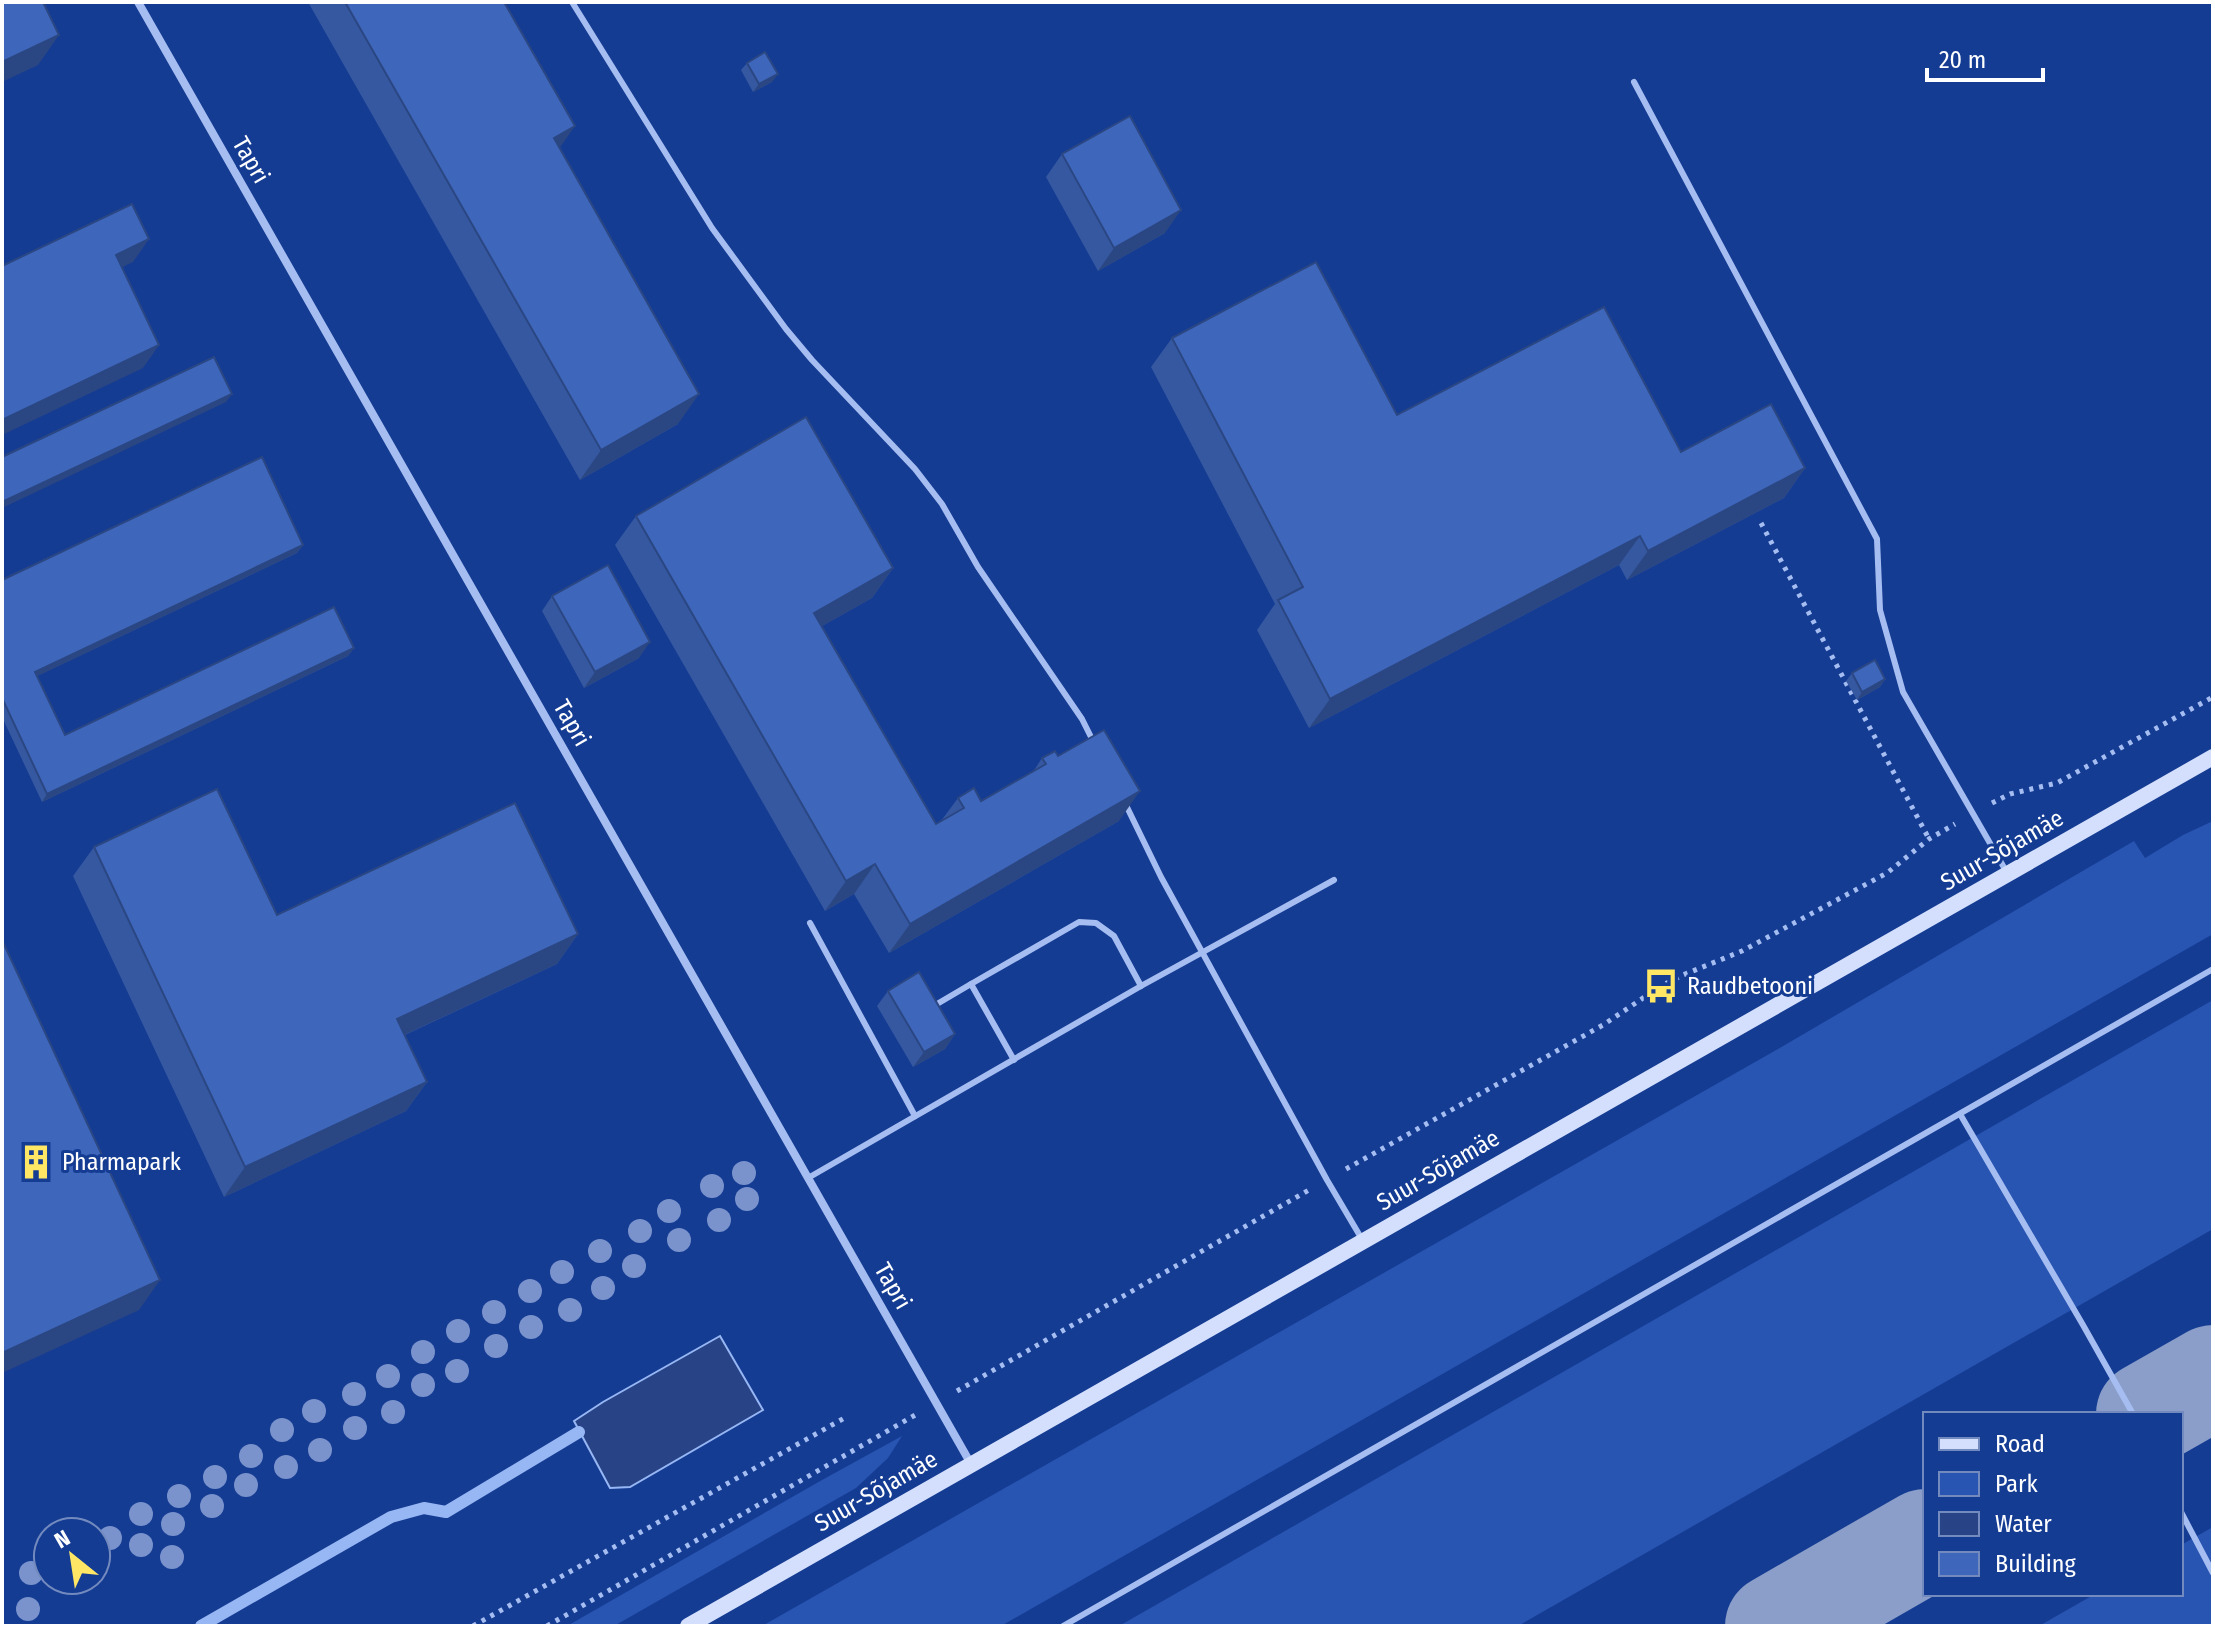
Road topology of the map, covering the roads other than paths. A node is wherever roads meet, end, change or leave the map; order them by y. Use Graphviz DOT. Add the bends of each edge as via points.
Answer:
graph roads {
  1 [pos="138,2"];
  2 [pos="572,2"];
  3 [pos="1634,82"];
  4 [pos="1095,745"];
  5 [pos="2213,757"];
  6 [pos="1122,797"];
  7 [pos="2008,874"];
  8 [pos="1334,880"];
  9 [pos="810,923"];
  10 [pos="1202,953"];
  11 [pos="2213,969"];
  12 [pos="971,984"];
  13 [pos="1141,986"];
  14 [pos="937,1004"];
  15 [pos="1014,1060"];
  16 [pos="1960,1114"];
  17 [pos="915,1116"];
  18 [pos="808,1178"];
  19 [pos="1363,1241"];
  20 [pos="2132,1412"];
  21 [pos="971,1465"];
  22 [pos="2183,1516"];
  23 [pos="2213,1573"];
  24 [pos="688,1626"];
  25 [pos="1063,1626"];
  1 -- 18 [label="street, Tapri"];
  2 -- 4 [label="lane" via="712,228 786,329 942,504"];
  3 -- 7 [label="lane" via="1877,539 1880,610 1903,692"];
  5 -- 7 [label="main road, Suur-Sõjamäe"];
  6 -- 10 [label="lane"];
  7 -- 19 [label="main road, Suur-Sõjamäe"];
  8 -- 10 [label="lane"];
  9 -- 17 [label="lane"];
  10 -- 13 [label="lane"];
  10 -- 19 [label="lane"];
  11 -- 16 [label="lane"];
  12 -- 13 [label="lane" via="1087,922 1114,936"];
  12 -- 14 [label="lane"];
  12 -- 15 [label="lane"];
  13 -- 15 [label="lane"];
  15 -- 17 [label="lane"];
  16 -- 20 [label="lane"];
  16 -- 25 [label="lane"];
  17 -- 18 [label="lane"];
  18 -- 21 [label="street, Tapri"];
  19 -- 21 [label="main road, Suur-Sõjamäe"];
  21 -- 24 [label="main road, Suur-Sõjamäe"];
  22 -- 23 [label="lane"];
}
